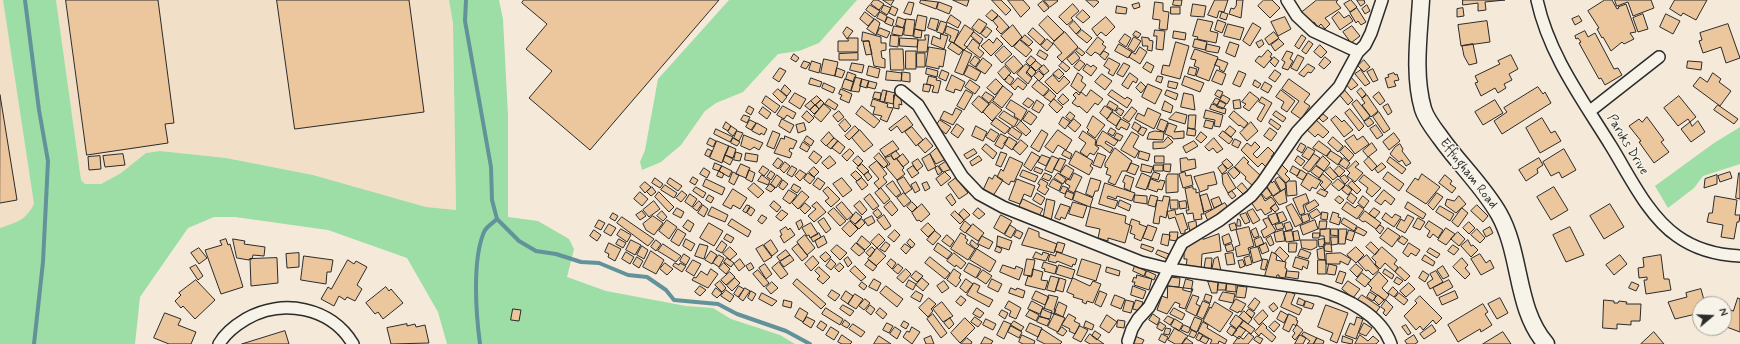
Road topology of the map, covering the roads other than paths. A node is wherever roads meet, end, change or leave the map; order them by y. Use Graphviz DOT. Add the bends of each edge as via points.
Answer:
graph roads {
  1 [pos="1287,0"];
  2 [pos="1382,0"];
  3 [pos="1421,0"];
  4 [pos="1537,0"];
  5 [pos="1358,52"];
  6 [pos="1659,58"];
  7 [pos="901,91"];
  8 [pos="1590,111"];
  9 [pos="1740,256"];
  10 [pos="1169,269"];
  11 [pos="1128,341"];
  12 [pos="219,344"];
  13 [pos="353,344"];
  14 [pos="1391,344"];
  15 [pos="1546,344"];
  1 -- 5 [label="street" via="1297,16 1313,31"];
  2 -- 5 [label="street" via="1371,33"];
  3 -- 15 [label="street, Effingham Road" via="1418,70 1424,110 1449,150 1485,193 1499,215 1508,236 1524,301 1539,336"];
  4 -- 8 [label="street, Paruks Drive" via="1541,19 1564,71"];
  5 -- 10 [label="street" via="1339,87 1297,132 1251,196 1220,220 1182,243"];
  6 -- 8 [label="street"];
  7 -- 10 [label="street" via="918,105 962,176 979,194 1020,214 1141,262"];
  8 -- 9 [label="street, Paruks Drive" via="1658,219 1677,236 1706,251"];
  10 -- 11 [label="street" via="1149,306 1138,319"];
  10 -- 14 [label="street" via="1312,289 1336,295 1375,320 1384,329"];
  12 -- 13 [label="street" via="240,323 256,314 290,307 315,312 331,320"];
}
